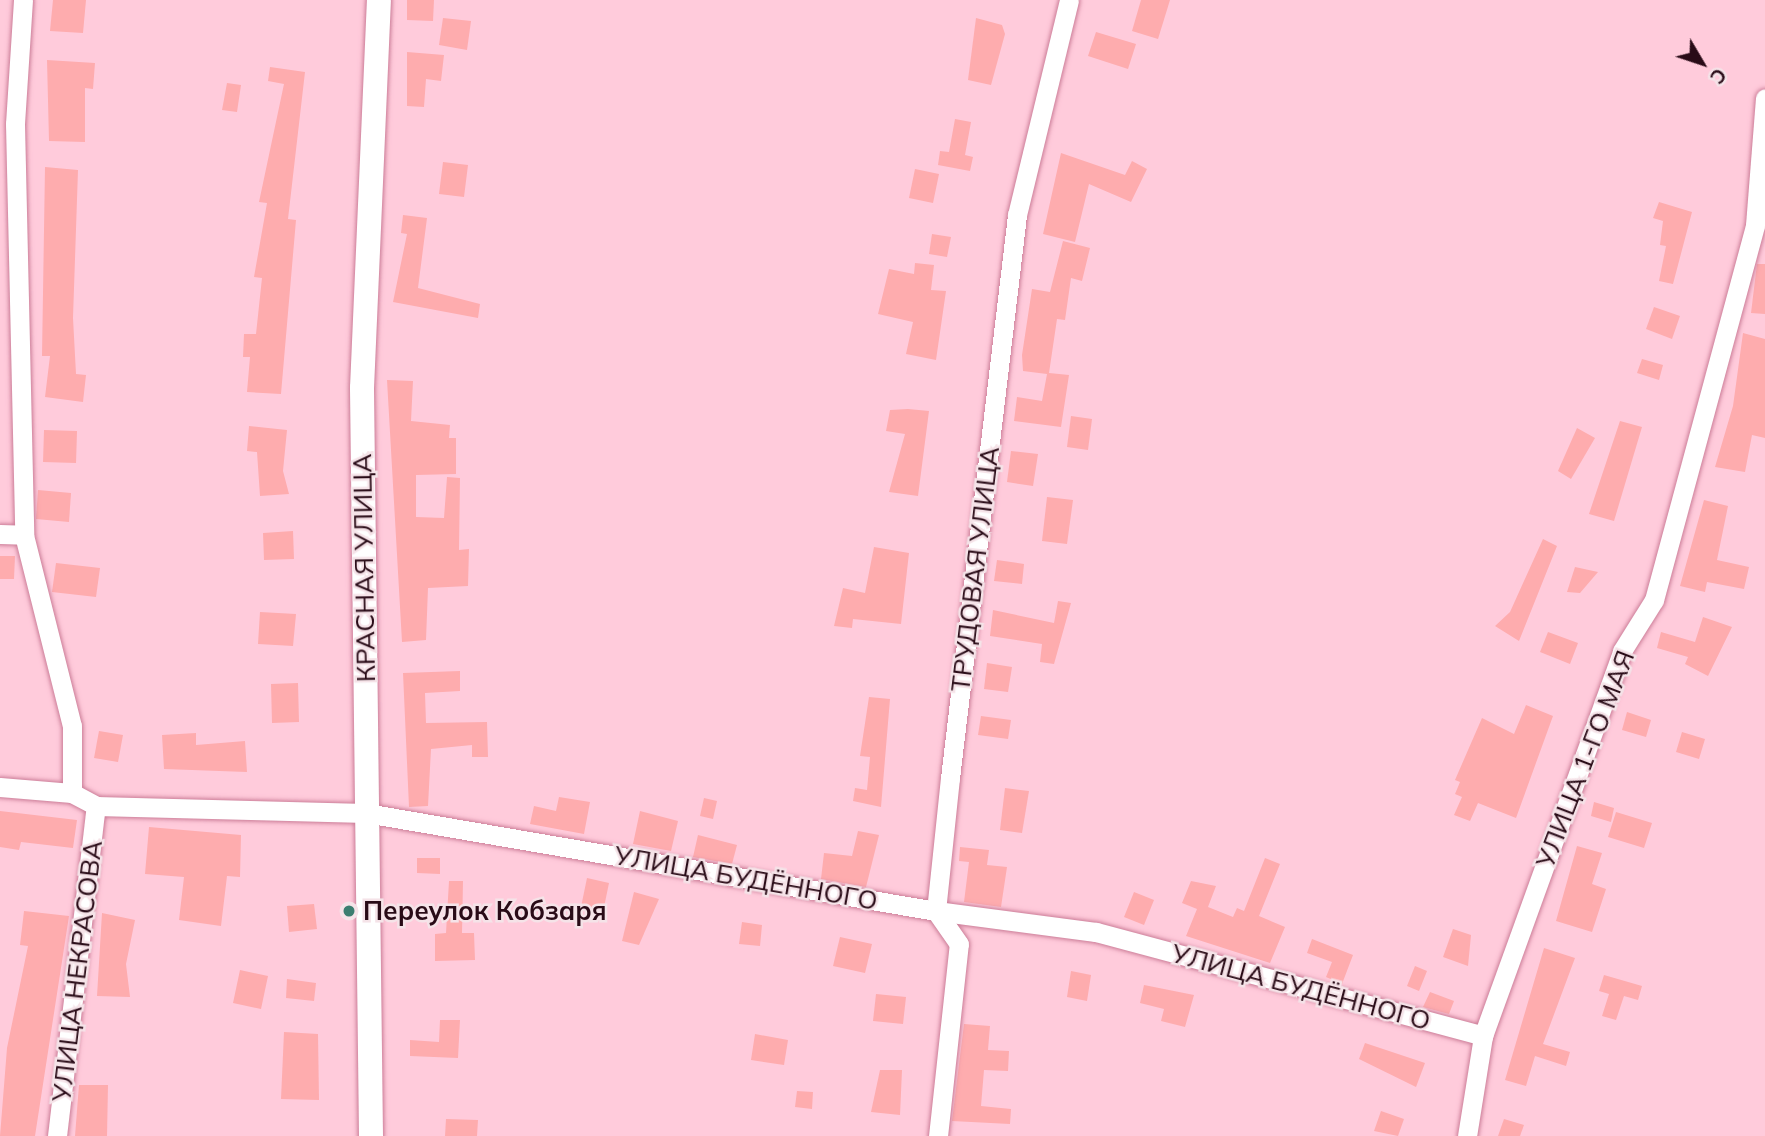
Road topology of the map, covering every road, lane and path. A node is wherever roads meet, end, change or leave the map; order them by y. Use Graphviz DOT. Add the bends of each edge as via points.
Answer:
graph roads {
  1 [pos="23,0"];
  2 [pos="379,0"];
  3 [pos="1069,0"];
  4 [pos="1765,98"];
  5 [pos="0,534"];
  6 [pos="24,536"];
  7 [pos="0,787"];
  8 [pos="72,793"];
  9 [pos="96,806"];
  10 [pos="366,813"];
  11 [pos="936,911"];
  12 [pos="1483,1036"];
  13 [pos="57,1136"];
  14 [pos="371,1136"];
  15 [pos="938,1136"];
  16 [pos="1466,1136"];
  1 -- 6 [label="street" via="15,124"];
  2 -- 10 [label="main road, КРАСНАЯ УЛИЦА" via="362,388"];
  3 -- 11 [label="street, ТРУДОВАЯ УЛИЦА" via="1017,215"];
  4 -- 12 [label="street, УЛИЦА 1-ГО МАЯ" via="1755,225 1654,600 1622,651"];
  5 -- 6 [label="street"];
  6 -- 8 [label="street" via="72,726"];
  7 -- 8 [label="street, УЛИЦА БУДЁННОГО"];
  8 -- 9 [label="street, УЛИЦА БУДЁННОГО"];
  9 -- 10 [label="street, УЛИЦА БУДЁННОГО"];
  9 -- 13 [label="street, УЛИЦА НЕКРАСОВА"];
  10 -- 11 [label="street, УЛИЦА БУДЁННОГО"];
  10 -- 14 [label="main road, КРАСНАЯ УЛИЦА"];
  11 -- 12 [label="street, УЛИЦА БУДЁННОГО" via="1096,932"];
  11 -- 15 [label="street" via="959,944"];
  12 -- 16 [label="street, УЛИЦА 1-ГО МАЯ"];
}
